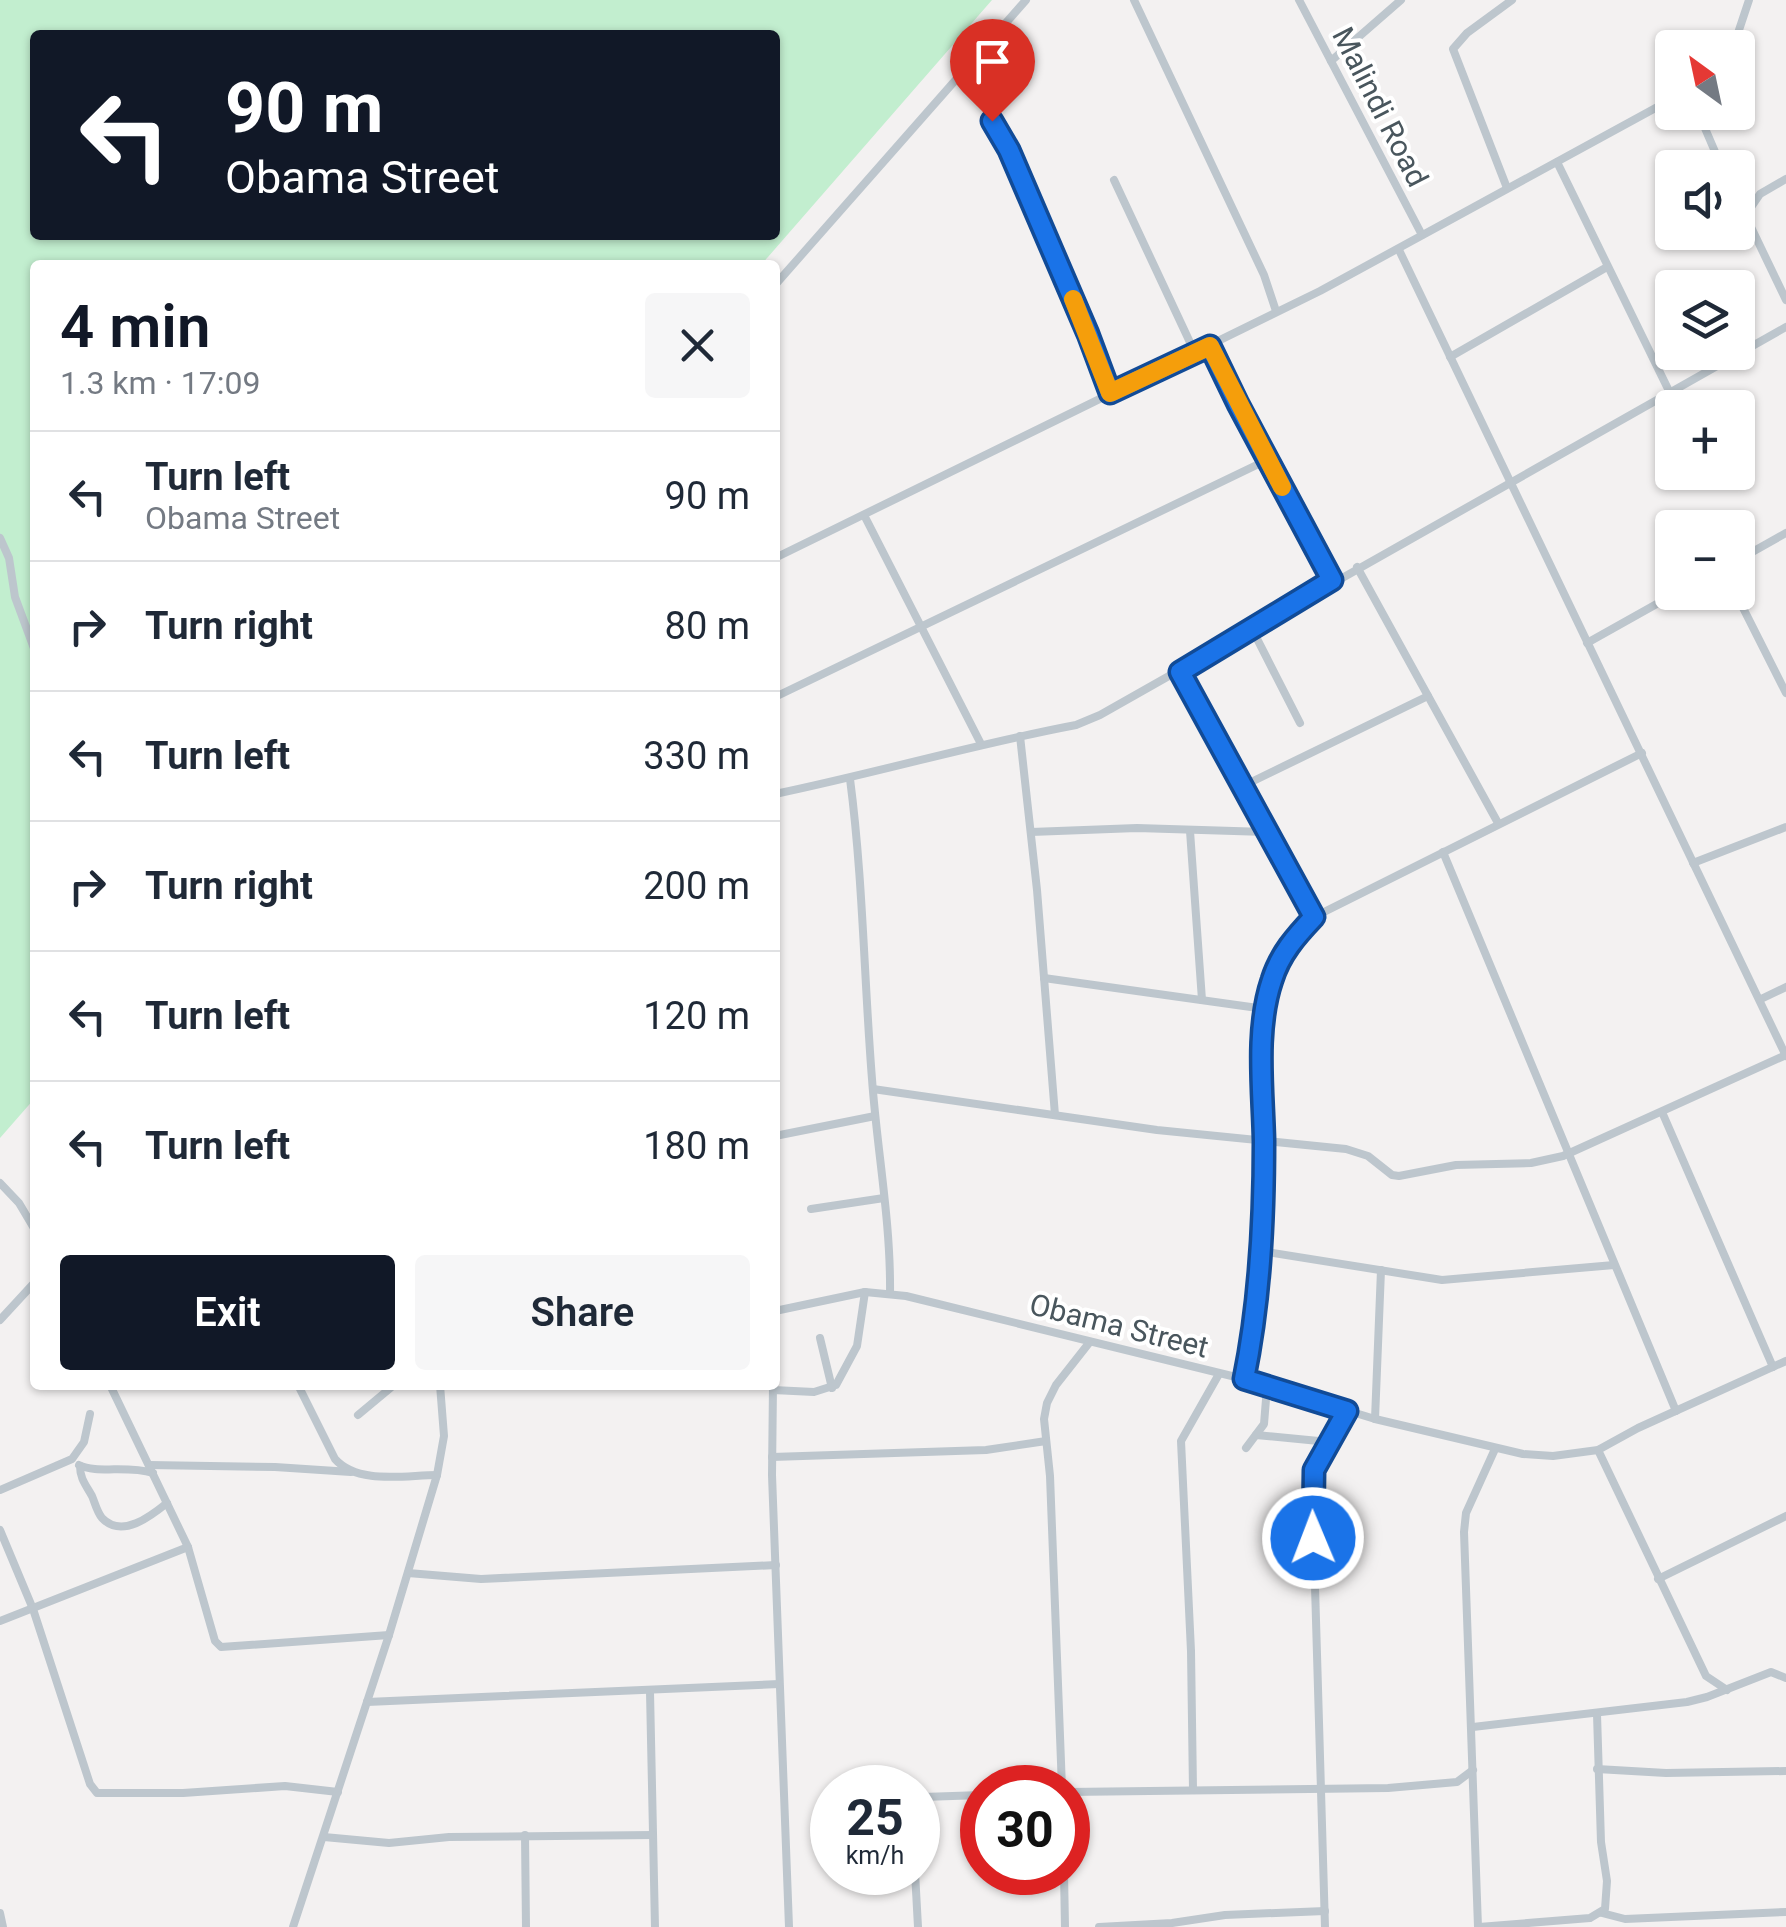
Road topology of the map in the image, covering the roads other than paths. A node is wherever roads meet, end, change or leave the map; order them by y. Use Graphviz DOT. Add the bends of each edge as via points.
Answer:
graph roads {
  1 [pos="1026,0"];
  2 [pos="1134,0"];
  3 [pos="1299,0"];
  4 [pos="1401,0"];
  5 [pos="1512,0"];
  6 [pos="1749,0"];
  7 [pos="1739,30"];
  8 [pos="1331,61"];
  9 [pos="968,68"];
  10 [pos="1655,108"];
  11 [pos="1557,162"];
  12 [pos="1786,179"];
  13 [pos="1114,180"];
  14 [pos="1508,188"];
  15 [pos="1755,201"];
  16 [pos="1422,235"];
  17 [pos="1755,236"];
  18 [pos="1399,250"];
  19 [pos="1607,267"];
  20 [pos="780,280"];
  21 [pos="1786,300"];
  22 [pos="1276,311"];
  23 [pos="1786,326"];
  24 [pos="1210,346"];
  25 [pos="1195,353"];
  26 [pos="1450,357"];
  27 [pos="1668,390"];
  28 [pos="1675,390"];
  29 [pos="1110,393"];
  30 [pos="1655,401"];
  31 [pos="1268,460"];
  32 [pos="1510,481"];
  33 [pos="864,515"];
  34 [pos="1786,533"];
  35 [pos="0,538"];
  36 [pos="1755,550"];
  37 [pos="780,556"];
  38 [pos="1357,567"];
  39 [pos="1332,580"];
  40 [pos="1655,605"];
  41 [pos="1744,610"];
  42 [pos="920,627"];
  43 [pos="1251,627"];
  44 [pos="30,638"];
  45 [pos="1587,643"];
  46 [pos="1180,672"];
  47 [pos="1786,693"];
  48 [pos="780,695"];
  49 [pos="1428,696"];
  50 [pos="1300,723"];
  51 [pos="1020,736"];
  52 [pos="981,744"];
  53 [pos="1642,753"];
  54 [pos="850,779"];
  55 [pos="1243,786"];
  56 [pos="780,793"];
  57 [pos="1498,823"];
  58 [pos="1786,827"];
  59 [pos="1190,831"];
  60 [pos="1031,832"];
  61 [pos="1266,832"];
  62 [pos="1442,852"];
  63 [pos="1693,863"];
  64 [pos="1314,917"];
  65 [pos="1044,978"];
  66 [pos="1786,987"];
  67 [pos="1202,1000"];
  68 [pos="1761,1000"];
  69 [pos="1265,1009"];
  70 [pos="1786,1055"];
  71 [pos="872,1089"];
  72 [pos="1662,1112"];
  73 [pos="1055,1115"];
  74 [pos="875,1116"];
  75 [pos="780,1135"];
  76 [pos="1264,1142"];
  77 [pos="1570,1154"];
  78 [pos="0,1182"];
  79 [pos="884,1198"];
  80 [pos="811,1210"];
  81 [pos="30,1222"];
  82 [pos="1261,1251"];
  83 [pos="1614,1265"];
  84 [pos="1380,1270"];
  85 [pos="30,1287"];
  86 [pos="865,1292"];
  87 [pos="890,1294"];
  88 [pos="780,1310"];
  89 [pos="0,1320"];
  90 [pos="820,1338"];
  91 [pos="1088,1343"];
  92 [pos="1786,1362"];
  93 [pos="1773,1367"];
  94 [pos="1219,1374"];
  95 [pos="1244,1379"];
  96 [pos="1267,1387"];
  97 [pos="832,1388"];
  98 [pos="780,1389"];
  99 [pos="112,1390"];
  100 [pos="300,1390"];
  101 [pos="388,1390"];
  102 [pos="440,1390"];
  103 [pos="773,1390"];
  104 [pos="1676,1410"];
  105 [pos="1347,1411"];
  106 [pos="90,1414"];
  107 [pos="358,1415"];
  108 [pos="1375,1419"];
  109 [pos="1256,1435"];
  110 [pos="1046,1440"];
  111 [pos="1329,1442"];
  112 [pos="1246,1448"];
  113 [pos="1495,1450"];
  114 [pos="1598,1450"];
  115 [pos="772,1457"];
  116 [pos="72,1459"];
  117 [pos="80,1466"];
  118 [pos="151,1469"];
  119 [pos="351,1472"];
  120 [pos="437,1475"];
  121 [pos="0,1490"];
  122 [pos="167,1503"];
  123 [pos="1786,1516"];
  124 [pos="0,1530"];
  125 [pos="188,1547"];
  126 [pos="5,1557"];
  127 [pos="776,1565"];
  128 [pos="408,1573"];
  129 [pos="1658,1579"];
  130 [pos="33,1609"];
  131 [pos="0,1622"];
  132 [pos="389,1635"];
  133 [pos="1785,1676"];
  134 [pos="779,1684"];
  135 [pos="1727,1690"];
  136 [pos="650,1692"];
  137 [pos="366,1702"];
  138 [pos="1596,1714"];
  139 [pos="1473,1727"];
  140 [pos="1064,1765"];
  141 [pos="1473,1770"];
  142 [pos="1597,1770"];
  143 [pos="1786,1770"];
  144 [pos="1090,1790"];
  145 [pos="1193,1790"];
  146 [pos="1321,1791"];
  147 [pos="338,1792"];
  148 [pos="653,1835"];
  149 [pos="524,1836"];
  150 [pos="324,1837"];
  151 [pos="916,1895"];
  152 [pos="1064,1895"];
  153 [pos="1325,1911"];
  154 [pos="1786,1912"];
  155 [pos="0,1913"];
  156 [pos="1602,1913"];
  157 [pos="1723,1914"];
  158 [pos="3,1927"];
  159 [pos="294,1927"];
  160 [pos="526,1927"];
  161 [pos="655,1927"];
  162 [pos="789,1927"];
  163 [pos="918,1927"];
  164 [pos="1065,1927"];
  165 [pos="1099,1927"];
  166 [pos="1325,1927"];
  167 [pos="1479,1927"];
  168 [pos="1722,1927"];
  1 -- 9 [label="street"];
  2 -- 22 [label="street"];
  3 -- 8 [label="street, Malindi Road"];
  4 -- 8 [label="street"];
  5 -- 14 [label="street" via="1453,49"];
  6 -- 7 [label="street"];
  8 -- 16 [label="street, Malindi Road"];
  9 -- 20 [label="street"];
  9 -- 29 [label="street"];
  10 -- 11 [label="street"];
  11 -- 14 [label="street"];
  11 -- 19 [label="street"];
  12 -- 15 [label="street"];
  13 -- 25 [label="street"];
  14 -- 16 [label="street"];
  16 -- 18 [label="street"];
  17 -- 21 [label="street"];
  18 -- 22 [label="street"];
  18 -- 26 [label="street"];
  19 -- 26 [label="street"];
  19 -- 27 [label="street"];
  22 -- 24 [label="street"];
  23 -- 28 [label="street"];
  24 -- 25 [label="street"];
  24 -- 31 [label="street"];
  25 -- 29 [label="street"];
  26 -- 32 [label="street"];
  29 -- 33 [label="street"];
  30 -- 32 [label="street"];
  31 -- 39 [label="street"];
  31 -- 42 [label="street"];
  32 -- 38 [label="street"];
  32 -- 45 [label="street"];
  33 -- 37 [label="street"];
  33 -- 42 [label="street"];
  34 -- 36 [label="street"];
  35 -- 44 [label="street"];
  38 -- 39 [label="street"];
  38 -- 49 [label="street"];
  39 -- 43 [label="street"];
  40 -- 45 [label="street"];
  41 -- 47 [label="street"];
  42 -- 48 [label="street"];
  42 -- 52 [label="street"];
  43 -- 46 [label="street"];
  43 -- 50 [label="street"];
  45 -- 53 [label="street"];
  46 -- 51 [label="street" via="1076,725"];
  46 -- 55 [label="street"];
  49 -- 55 [label="street"];
  49 -- 57 [label="street"];
  51 -- 52 [label="street"];
  51 -- 60 [label="street"];
  52 -- 54 [label="street"];
  53 -- 57 [label="street"];
  53 -- 63 [label="street"];
  54 -- 56 [label="street"];
  54 -- 71 [label="street"];
  55 -- 61 [label="street"];
  57 -- 62 [label="street"];
  58 -- 63 [label="street"];
  59 -- 60 [label="street"];
  59 -- 61 [label="street"];
  59 -- 67 [label="street"];
  60 -- 65 [label="street"];
  61 -- 64 [label="street"];
  62 -- 64 [label="street"];
  62 -- 77 [label="street"];
  63 -- 68 [label="street"];
  64 -- 69 [label="street" via="1281,958"];
  65 -- 67 [label="street"];
  65 -- 73 [label="street"];
  66 -- 68 [label="street"];
  67 -- 69 [label="street"];
  68 -- 70 [label="street"];
  69 -- 76 [label="street"];
  70 -- 72 [label="street"];
  71 -- 73 [label="street"];
  71 -- 74 [label="street"];
  72 -- 77 [label="street"];
  72 -- 93 [label="street"];
  73 -- 76 [label="street"];
  74 -- 75 [label="street"];
  74 -- 79 [label="street"];
  76 -- 77 [label="street" via="1346,1149 1399,1176"];
  76 -- 82 [label="street"];
  77 -- 83 [label="street"];
  78 -- 81 [label="street"];
  79 -- 80 [label="street"];
  79 -- 87 [label="street"];
  82 -- 84 [label="street"];
  82 -- 95 [label="street"];
  83 -- 84 [label="street" via="1442,1280"];
  83 -- 104 [label="street"];
  84 -- 108 [label="street"];
  85 -- 89 [label="street"];
  86 -- 87 [label="street, Obama Street"];
  86 -- 88 [label="street, Obama Street"];
  86 -- 97 [label="street" via="856,1346"];
  87 -- 91 [label="street, Obama Street"];
  90 -- 97 [label="street"];
  91 -- 94 [label="street, Obama Street"];
  91 -- 110 [label="street" via="1047,1403"];
  92 -- 93 [label="street, Obama Street"];
  93 -- 104 [label="street, Obama Street"];
  94 -- 95 [label="street, Obama Street"];
  94 -- 145 [label="street" via="1182,1441"];
  95 -- 96 [label="street, Obama Street"];
  96 -- 105 [label="street, Obama Street"];
  96 -- 109 [label="street" via="1267,1416"];
  97 -- 98 [label="street"];
  99 -- 118 [label="street"];
  100 -- 119 [label="street" via="334,1459"];
  101 -- 107 [label="street"];
  102 -- 120 [label="street" via="444,1436"];
  103 -- 115 [label="street"];
  104 -- 114 [label="street, Obama Street"];
  105 -- 108 [label="street, Obama Street"];
  105 -- 111 [label="street"];
  106 -- 116 [label="street"];
  108 -- 113 [label="street, Obama Street"];
  109 -- 111 [label="street"];
  109 -- 112 [label="street"];
  110 -- 115 [label="street" via="986,1450"];
  110 -- 140 [label="street"];
  111 -- 146 [label="street" via="1312,1484"];
  113 -- 114 [label="street, Obama Street" via="1553,1456"];
  113 -- 139 [label="street" via="1464,1532"];
  114 -- 129 [label="street"];
  115 -- 127 [label="street"];
  116 -- 117 [label="street"];
  116 -- 121 [label="street"];
  117 -- 118 [label="street"];
  117 -- 122 [label="street" via="109,1523 137,1524"];
  118 -- 119 [label="street"];
  118 -- 122 [label="street"];
  119 -- 120 [label="street"];
  120 -- 128 [label="street"];
  122 -- 125 [label="street"];
  123 -- 129 [label="street"];
  124 -- 126 [label="street"];
  125 -- 130 [label="street"];
  125 -- 132 [label="street" via="222,1648"];
  126 -- 130 [label="street"];
  127 -- 128 [label="street" via="482,1579"];
  127 -- 134 [label="street"];
  128 -- 132 [label="street"];
  129 -- 135 [label="street" via="1706,1676"];
  130 -- 131 [label="street"];
  130 -- 147 [label="street" via="81,1760 98,1793 284,1786"];
  132 -- 137 [label="street"];
  133 -- 135 [label="street" via="1770,1672"];
  134 -- 136 [label="street"];
  134 -- 162 [label="street"];
  135 -- 138 [label="street"];
  136 -- 137 [label="street"];
  136 -- 148 [label="street"];
  137 -- 147 [label="street"];
  138 -- 139 [label="street"];
  138 -- 142 [label="street"];
  139 -- 141 [label="street"];
  141 -- 146 [label="street" via="1457,1782"];
  141 -- 167 [label="street"];
  142 -- 143 [label="street"];
  142 -- 156 [label="street" via="1607,1880"];
  144 -- 145 [label="street"];
  145 -- 146 [label="street"];
  146 -- 153 [label="street"];
  147 -- 150 [label="street"];
  148 -- 149 [label="street"];
  148 -- 161 [label="street"];
  149 -- 150 [label="street" via="389,1843"];
  149 -- 160 [label="street"];
  150 -- 159 [label="street"];
  151 -- 163 [label="street"];
  152 -- 164 [label="street"];
  153 -- 165 [label="street"];
  153 -- 166 [label="street"];
  154 -- 157 [label="street"];
  155 -- 158 [label="street"];
  156 -- 157 [label="street" via="1625,1920"];
  156 -- 167 [label="street"];
  157 -- 168 [label="street"];
}
